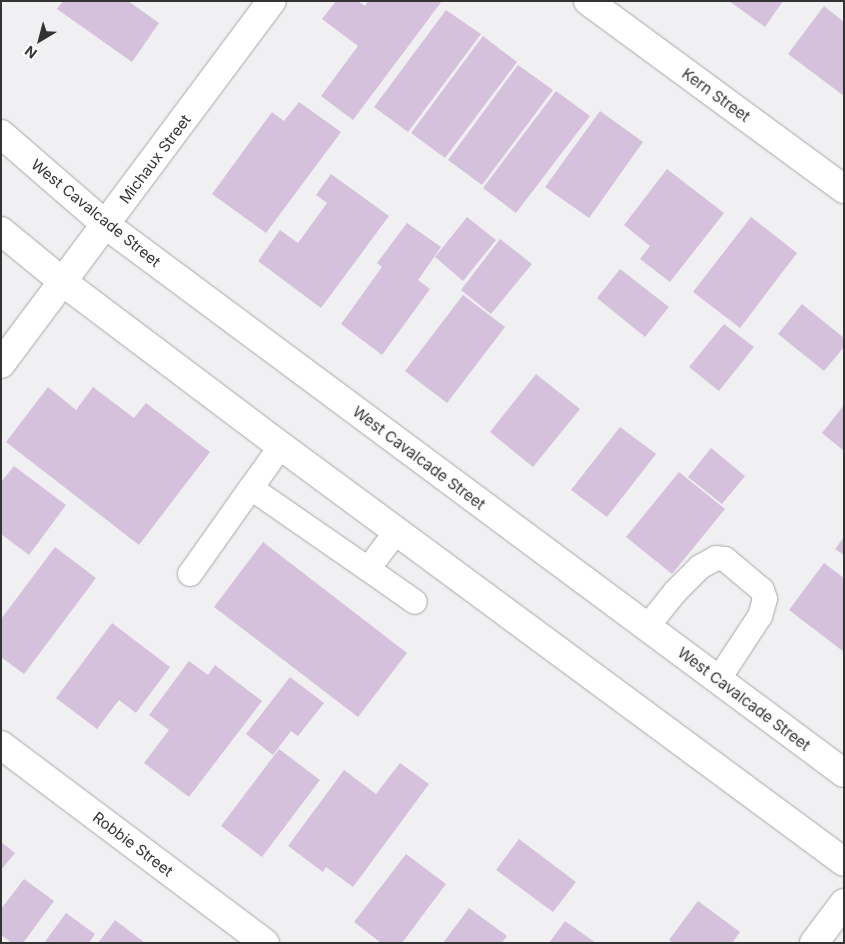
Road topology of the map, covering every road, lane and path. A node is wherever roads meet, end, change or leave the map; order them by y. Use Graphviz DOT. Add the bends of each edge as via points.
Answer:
graph roads {
  1 [pos="272,1"];
  2 [pos="588,1"];
  3 [pos="1,134"];
  4 [pos="844,189"];
  5 [pos="106,225"];
  6 [pos="1,232"];
  7 [pos="63,282"];
  8 [pos="1,364"];
  9 [pos="281,446"];
  10 [pos="251,488"];
  11 [pos="396,532"];
  12 [pos="368,569"];
  13 [pos="190,574"];
  14 [pos="415,602"];
  15 [pos="647,627"];
  16 [pos="718,680"];
  17 [pos="1,746"];
  18 [pos="844,773"];
  19 [pos="844,862"];
  20 [pos="844,903"];
  21 [pos="265,943"];
  22 [pos="814,943"];
  1 -- 5 [label="main road, Michaux Street"];
  2 -- 4 [label="main road, Kern Street"];
  3 -- 5 [label="main road, West Cavalcade Street"];
  5 -- 7 [label="main road, Michaux Street"];
  5 -- 15 [label="main road, West Cavalcade Street"];
  6 -- 7 [label="main road"];
  7 -- 8 [label="main road, Michaux Street"];
  7 -- 9 [label="main road"];
  9 -- 10 [label="lane"];
  9 -- 11 [label="main road"];
  10 -- 12 [label="lane"];
  10 -- 13 [label="lane"];
  11 -- 12 [label="lane"];
  11 -- 19 [label="main road"];
  12 -- 14 [label="lane"];
  15 -- 16 [label="main road, West Cavalcade Street"];
  15 -- 16 [label="lane" via="700,567 716,558 725,559 762,590 766,599 760,616"];
  16 -- 18 [label="main road, West Cavalcade Street"];
  17 -- 21 [label="main road, Robbie Street"];
  20 -- 22 [label="main road"];
}
